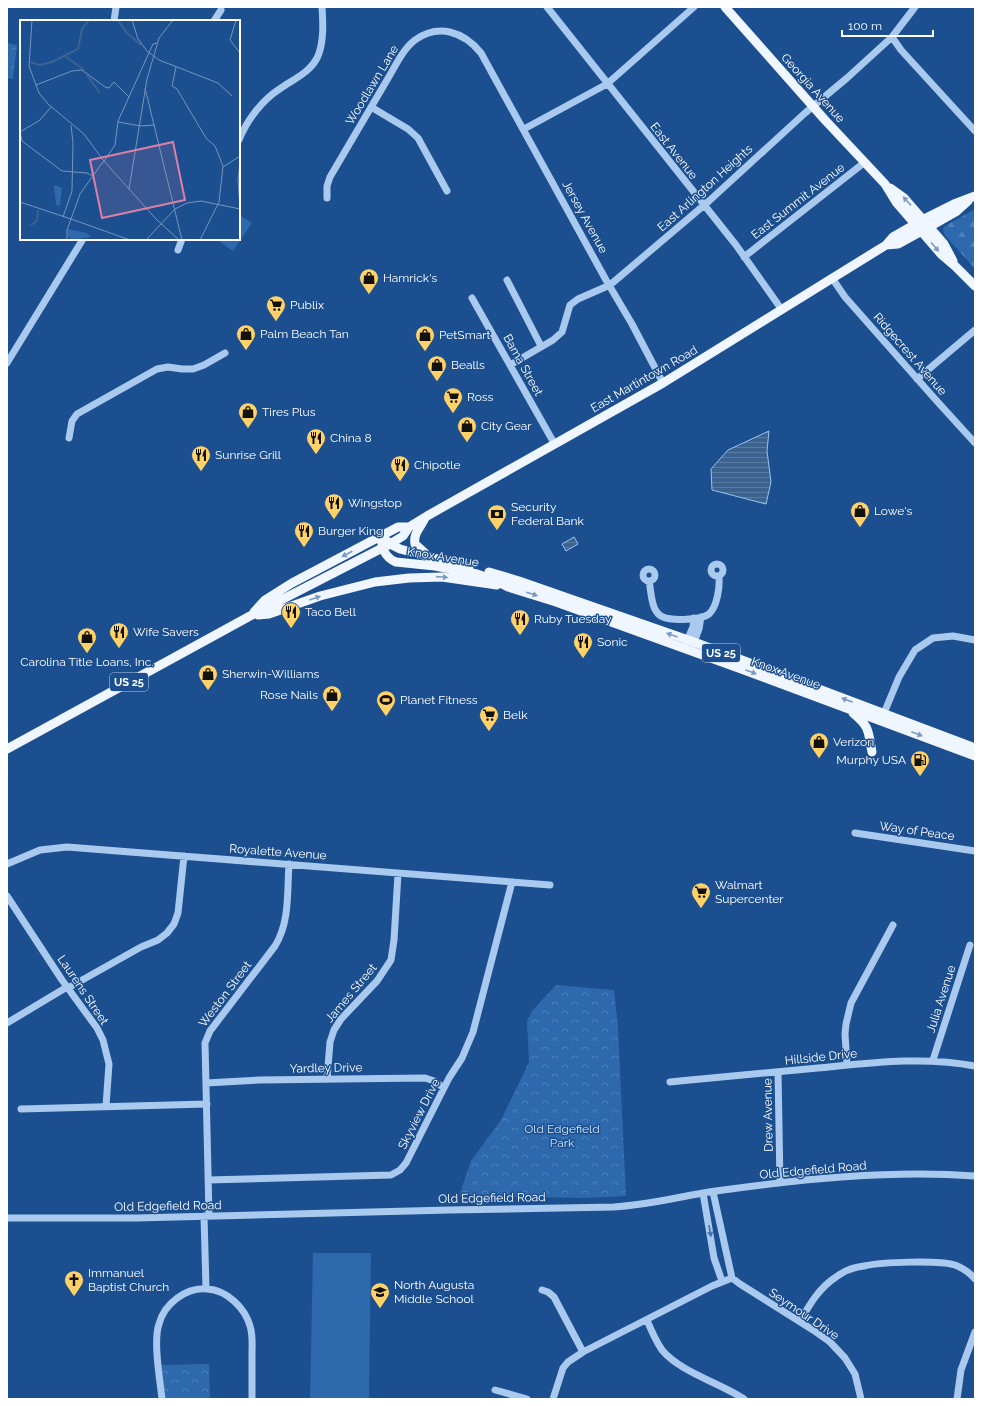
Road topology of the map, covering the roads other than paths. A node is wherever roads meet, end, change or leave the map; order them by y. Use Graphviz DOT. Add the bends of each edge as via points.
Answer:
graph roads {
  1 [pos="116,7"];
  2 [pos="322,7"];
  3 [pos="547,7"];
  4 [pos="694,7"];
  5 [pos="725,7"];
  6 [pos="916,7"];
  7 [pos="221,10"];
  8 [pos="115,18"];
  9 [pos="215,20"];
  10 [pos="892,37"];
  11 [pos="486,61"];
  12 [pos="607,84"];
  13 [pos="814,106"];
  14 [pos="371,107"];
  15 [pos="524,129"];
  16 [pos="975,131"];
  17 [pos="240,138"];
  18 [pos="865,162"];
  19 [pos="447,191"];
  20 [pos="973,197"];
  21 [pos="327,198"];
  22 [pos="704,206"];
  23 [pos="922,226"];
  24 [pos="82,240"];
  25 [pos="182,240"];
  26 [pos="178,250"];
  27 [pos="744,257"];
  28 [pos="832,278"];
  29 [pos="507,280"];
  30 [pos="610,285"];
  31 [pos="975,286"];
  32 [pos="472,298"];
  33 [pos="782,310"];
  34 [pos="975,330"];
  35 [pos="541,346"];
  36 [pos="225,353"];
  37 [pos="7,363"];
  38 [pos="510,365"];
  39 [pos="917,379"];
  40 [pos="663,383"];
  41 [pos="69,438"];
  42 [pos="975,442"];
  43 [pos="554,443"];
  44 [pos="426,516"];
  45 [pos="409,527"];
  46 [pos="381,536"];
  47 [pos="386,546"];
  48 [pos="427,556"];
  49 [pos="719,576"];
  50 [pos="649,582"];
  51 [pos="508,587"];
  52 [pos="250,616"];
  53 [pos="697,618"];
  54 [pos="975,640"];
  55 [pos="689,645"];
  56 [pos="847,708"];
  57 [pos="882,717"];
  58 [pos="975,748"];
  59 [pos="7,749"];
  60 [pos="872,752"];
  61 [pos="975,756"];
  62 [pos="855,833"];
  63 [pos="975,851"];
  64 [pos="184,856"];
  65 [pos="7,864"];
  66 [pos="289,864"];
  67 [pos="398,874"];
  68 [pos="512,882"];
  69 [pos="550,885"];
  70 [pos="8,901"];
  71 [pos="893,925"];
  72 [pos="970,945"];
  73 [pos="67,987"];
  74 [pos="7,1023"];
  75 [pos="933,1060"];
  76 [pos="848,1065"];
  77 [pos="975,1066"];
  78 [pos="778,1072"];
  79 [pos="327,1080"];
  80 [pos="670,1082"];
  81 [pos="206,1083"];
  82 [pos="444,1088"];
  83 [pos="207,1104"];
  84 [pos="106,1106"];
  85 [pos="21,1109"];
  86 [pos="975,1176"];
  87 [pos="208,1180"];
  88 [pos="780,1183"];
  89 [pos="713,1192"];
  90 [pos="703,1193"];
  91 [pos="206,1216"];
  92 [pos="7,1218"];
  93 [pos="732,1278"];
  94 [pos="975,1279"];
  95 [pos="722,1281"];
  96 [pos="206,1288"];
  97 [pos="542,1290"];
  98 [pos="647,1320"];
  99 [pos="800,1322"];
  100 [pos="975,1332"];
  101 [pos="583,1352"];
  102 [pos="495,1390"];
  103 [pos="162,1399"];
  104 [pos="252,1399"];
  105 [pos="527,1399"];
  106 [pos="553,1399"];
  107 [pos="744,1399"];
  108 [pos="861,1399"];
  109 [pos="957,1399"];
  1 -- 8 [label="street"];
  2 -- 17 [label="street" via="318,57 306,72 280,88 257,110"];
  3 -- 12 [label="street, East Avenue"];
  4 -- 12 [label="street"];
  5 -- 13 [label="main road, Georgia Avenue"];
  6 -- 10 [label="street, East Arlington Heights"];
  7 -- 9 [label="street"];
  10 -- 13 [label="street, East Arlington Heights"];
  10 -- 16 [label="street"];
  11 -- 14 [label="street, Woodlawn Lane" via="463,36 444,31 426,34 405,50"];
  11 -- 15 [label="street, Jersey Avenue"];
  12 -- 15 [label="street"];
  12 -- 22 [label="street, East Avenue"];
  13 -- 18 [label="main road, Georgia Avenue"];
  13 -- 22 [label="street, East Arlington Heights"];
  14 -- 19 [label="street" via="408,129 418,138"];
  14 -- 21 [label="street, Woodlawn Lane" via="328,182"];
  15 -- 30 [label="street, Jersey Avenue"];
  18 -- 23 [label="main road, Georgia Avenue" via="885,184 896,202"];
  18 -- 27 [label="street, East Summit Avenue"];
  20 -- 23 [label="main road, East Martintown Road" via="956,211"];
  22 -- 27 [label="street, East Avenue"];
  22 -- 30 [label="street, East Arlington Heights"];
  23 -- 28 [label="main road, East Martintown Road" via="893,237 886,245"];
  23 -- 31 [label="main road, Georgia Avenue" via="941,254"];
  24 -- 37 [label="street"];
  25 -- 26 [label="street"];
  27 -- 33 [label="street, East Avenue"];
  28 -- 33 [label="main road, East Martintown Road"];
  28 -- 39 [label="street, Ridgecrest Avenue" via="845,297"];
  29 -- 35 [label="street"];
  30 -- 35 [label="street, East Arlington Heights" via="570,305 562,332"];
  30 -- 40 [label="street, Jersey Avenue"];
  32 -- 38 [label="street, Bama Street"];
  33 -- 40 [label="main road, East Martintown Road"];
  34 -- 39 [label="street"];
  35 -- 38 [label="street, East Arlington Heights"];
  36 -- 41 [label="street" via="199,367 188,370 162,367 138,379 77,414 72,421"];
  38 -- 43 [label="street, Bama Street"];
  39 -- 42 [label="street, Ridgecrest Avenue"];
  40 -- 43 [label="main road, East Martintown Road"];
  43 -- 44 [label="main road, East Martintown Road"];
  44 -- 45 [label="main road, East Martintown Road"];
  44 -- 48 [label="main road" via="414,539 415,544"];
  45 -- 46 [label="main road, East Martintown Road" via="398,527"];
  45 -- 47 [label="main road, East Martintown Road" via="403,536"];
  46 -- 47 [label="main road"];
  46 -- 52 [label="main road, East Martintown Road / US 25, one-way" via="272,595"];
  47 -- 48 [label="main road, Knox Avenue / US 25"];
  47 -- 51 [label="main road, Knox Avenue / US 25" via="386,556 396,562 477,574"];
  47 -- 52 [label="main road, East Martintown Road"];
  55 -- 48 [label="main road, Knox Avenue / US 25, one-way" via="519,581"];
  49 -- 53 [label="street" via="719,590 712,610 707,615"];
  50 -- 53 [label="street" via="654,607 660,615 667,618"];
  52 -- 51 [label="main road, US 25, one-way" via="269,614 320,596 375,582 442,577"];
  51 -- 55 [label="main road, Knox Avenue / US 25, one-way"];
  52 -- 59 [label="main road, East Martintown Road / US 25"];
  53 -- 55 [label="street" via="699,629"];
  54 -- 57 [label="street" via="953,636 933,638 916,650 899,677"];
  55 -- 56 [label="main road, Knox Avenue / US 25, one-way"];
  57 -- 55 [label="main road, Knox Avenue / US 25, one-way"];
  56 -- 57 [label="main road, Knox Avenue / US 25"];
  56 -- 60 [label="main road" via="864,722"];
  57 -- 58 [label="main road, Knox Avenue / US 25"];
  57 -- 61 [label="main road, Knox Avenue / US 25, one-way"];
  62 -- 63 [label="street, Way of Peace"];
  64 -- 65 [label="street, Royalette Avenue" via="58,847 34,852"];
  64 -- 66 [label="street, Royalette Avenue"];
  64 -- 73 [label="street" via="178,913 167,933"];
  66 -- 67 [label="street, Royalette Avenue"];
  66 -- 81 [label="street, Weston Street" via="286,918 282,933 206,1038"];
  67 -- 68 [label="street, Royalette Avenue"];
  67 -- 79 [label="street, James Street" via="391,960 377,981 334,1030 330,1042"];
  68 -- 69 [label="street, Royalette Avenue"];
  68 -- 82 [label="street, Skyview Drive" via="474,1032"];
  70 -- 73 [label="street, Laurens Street"];
  71 -- 76 [label="street" via="848,1012 845,1034"];
  72 -- 75 [label="street, Julia Avenue"];
  73 -- 74 [label="street"];
  73 -- 84 [label="street, Laurens Street" via="100,1033 106,1048 109,1064"];
  75 -- 76 [label="street, Hillside Drive"];
  75 -- 77 [label="street, Hillside Drive"];
  76 -- 78 [label="street, Hillside Drive"];
  78 -- 80 [label="street, Hillside Drive"];
  78 -- 88 [label="street, Drew Avenue"];
  79 -- 81 [label="street, Yardley Drive"];
  79 -- 82 [label="street, Yardley Drive" via="425,1078"];
  81 -- 83 [label="street, Weston Street"];
  82 -- 87 [label="street, Skyview Drive" via="406,1163 391,1175"];
  83 -- 84 [label="street"];
  83 -- 87 [label="street, Weston Street"];
  84 -- 85 [label="street"];
  86 -- 88 [label="street, Old Edgefield Road" via="910,1173"];
  87 -- 91 [label="street, Weston Street"];
  88 -- 89 [label="street, Old Edgefield Road"];
  89 -- 90 [label="street, Old Edgefield Road"];
  89 -- 93 [label="street"];
  90 -- 91 [label="street, Old Edgefield Road" via="614,1207"];
  90 -- 95 [label="street, one-way" via="714,1258"];
  91 -- 92 [label="street, Old Edgefield Road"];
  91 -- 96 [label="street, Weston Street"];
  93 -- 95 [label="street"];
  93 -- 99 [label="street, Seymour Drive"];
  94 -- 99 [label="street" via="962,1268 945,1263 872,1264 857,1267 829,1282 814,1297"];
  95 -- 98 [label="street"];
  96 -- 103 [label="street" via="179,1297 168,1306 158,1324 157,1343"];
  96 -- 104 [label="street" via="218,1291 234,1301 249,1321 252,1333"];
  97 -- 101 [label="street" via="554,1297"];
  98 -- 101 [label="street"];
  98 -- 107 [label="street" via="658,1344 670,1358"];
  99 -- 108 [label="street, Seymour Drive" via="822,1336 845,1358 855,1374"];
  100 -- 109 [label="street" via="961,1370"];
  101 -- 106 [label="street" via="563,1368"];
  102 -- 105 [label="street"];
}
